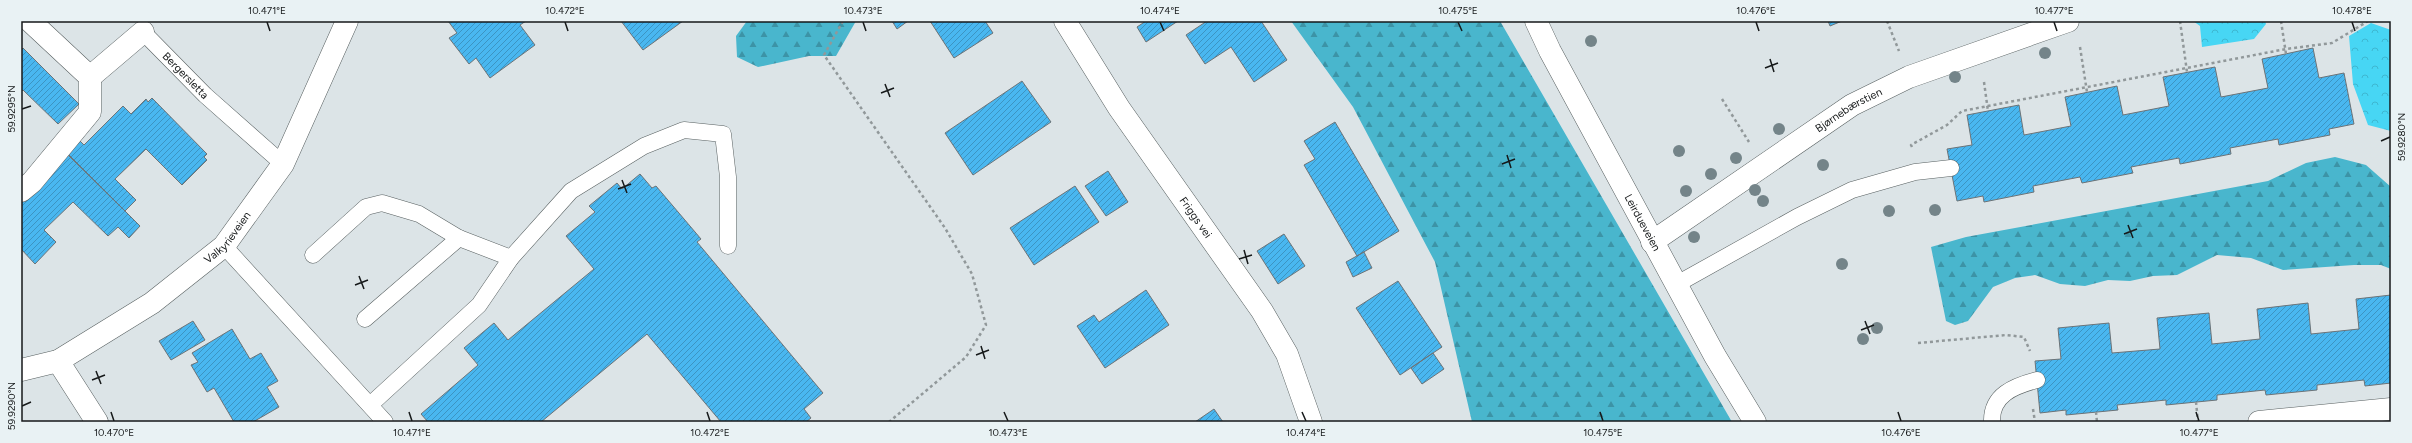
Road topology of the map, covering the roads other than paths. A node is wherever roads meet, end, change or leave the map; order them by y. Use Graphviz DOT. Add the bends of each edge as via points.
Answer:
graph roads {
  1 [pos="30,21"];
  2 [pos="347,21"];
  3 [pos="1065,21"];
  4 [pos="1536,21"];
  5 [pos="2068,21"];
  6 [pos="144,32"];
  7 [pos="90,77"];
  8 [pos="283,164"];
  9 [pos="1951,168"];
  10 [pos="21,191"];
  11 [pos="459,238"];
  12 [pos="1652,242"];
  13 [pos="224,246"];
  14 [pos="728,246"];
  15 [pos="313,255"];
  16 [pos="512,258"];
  17 [pos="1677,284"];
  18 [pos="365,319"];
  19 [pos="58,361"];
  20 [pos="21,370"];
  21 [pos="2037,380"];
  22 [pos="370,405"];
  23 [pos="2391,409"];
  24 [pos="97,422"];
  25 [pos="385,422"];
  26 [pos="1311,422"];
  27 [pos="1754,422"];
  28 [pos="1992,422"];
  29 [pos="2259,422"];
  1 -- 7 [label="street"];
  2 -- 8 [label="street, Valkyrieveien"];
  3 -- 26 [label="street, Friggs vei" via="1118,108 1262,312 1287,354"];
  4 -- 12 [label="street, Leirdueveien" via="1550,52"];
  5 -- 12 [label="street, Bjørnebærstien" via="1909,77 1873,93"];
  6 -- 7 [label="street, Bergersletta"];
  6 -- 8 [label="lane, Bergersletta" via="205,95"];
  7 -- 10 [label="street" via="90,112 32,182"];
  8 -- 13 [label="street, Valkyrieveien"];
  9 -- 17 [label="lane" via="1915,172 1852,190 1797,217"];
  11 -- 15 [label="lane" via="419,214 382,203 366,208"];
  11 -- 16 [label="lane"];
  11 -- 18 [label="lane"];
  12 -- 17 [label="street, Leirdueveien"];
  13 -- 19 [label="street, Valkyrieveien" via="152,303"];
  13 -- 22 [label="lane"];
  14 -- 16 [label="lane" via="728,177 723,134 684,130 644,146 571,191"];
  16 -- 22 [label="lane" via="479,305"];
  17 -- 27 [label="street, Leirdueveien"];
  19 -- 20 [label="street, Valkyrieveien"];
  19 -- 24 [label="street"];
  21 -- 28 [label="lane" via="2008,390 1996,400"];
  22 -- 25 [label="lane"];
  23 -- 29 [label="street"];
}
